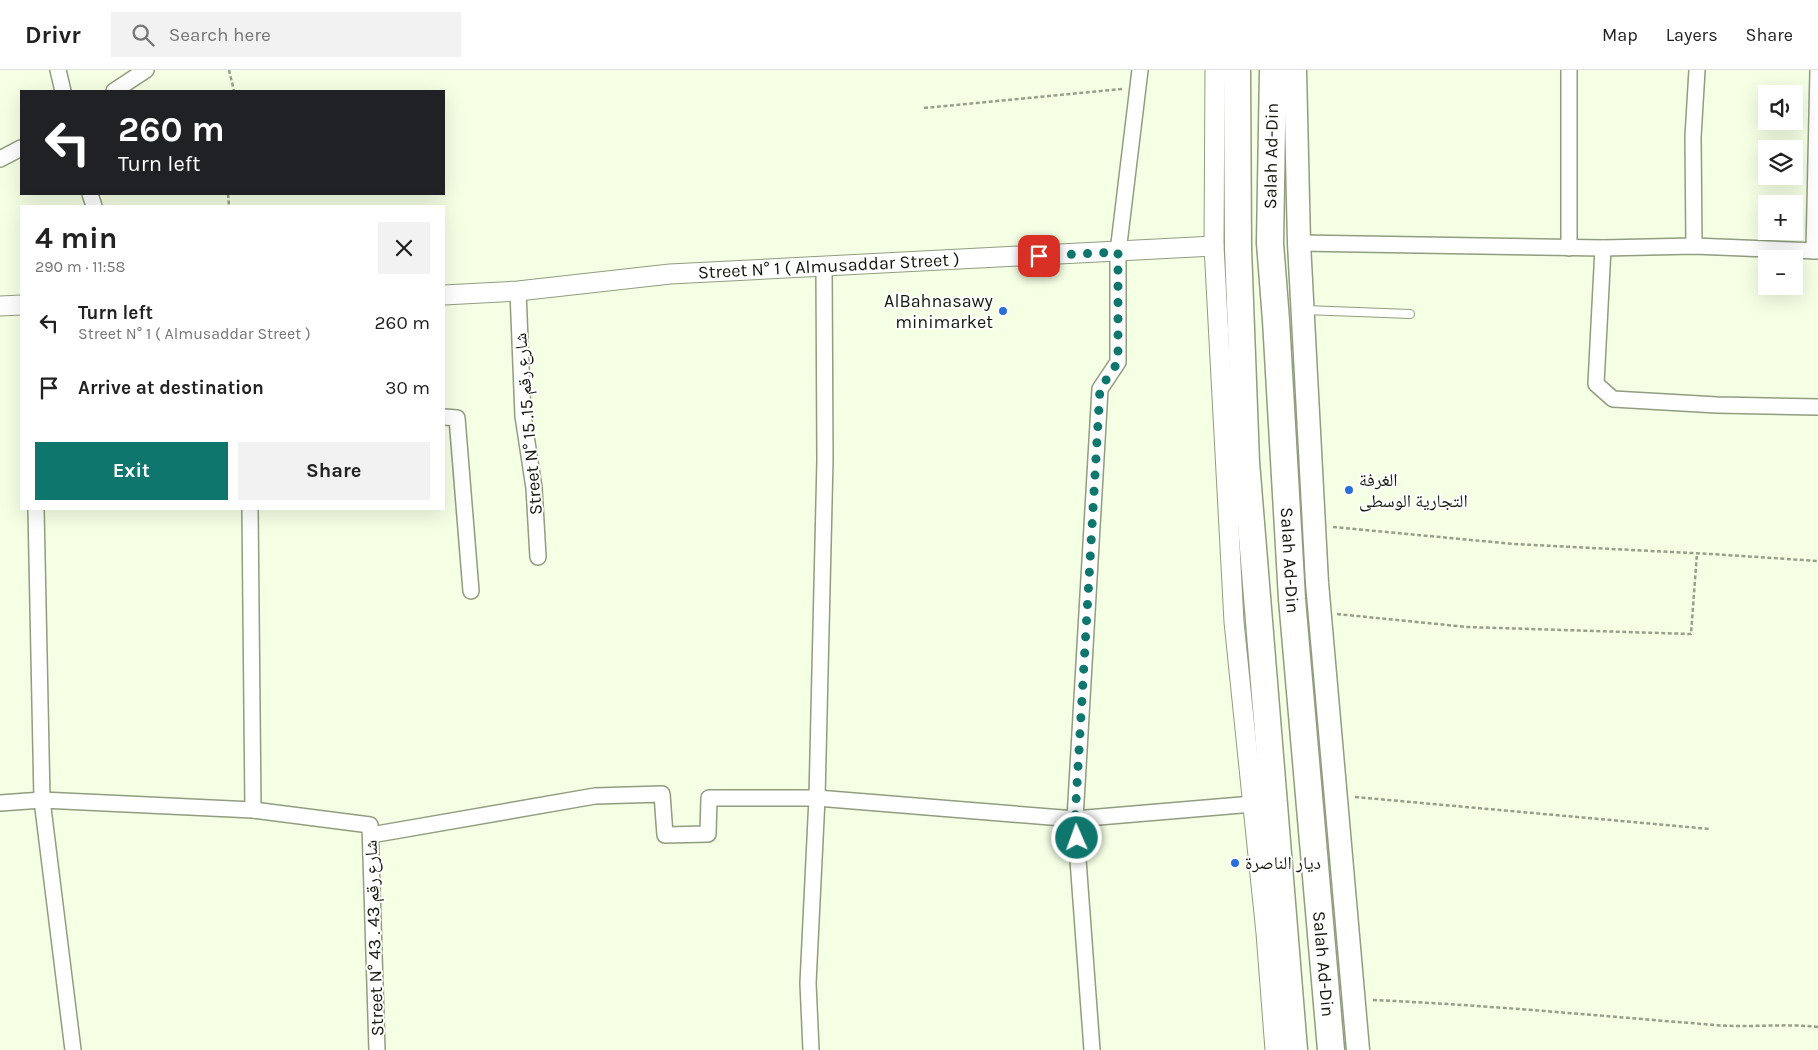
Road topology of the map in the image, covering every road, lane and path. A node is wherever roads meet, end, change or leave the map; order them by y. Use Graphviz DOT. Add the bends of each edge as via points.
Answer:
graph roads {
  1 [pos="58,70"];
  2 [pos="146,70"];
  3 [pos="229,70"];
  4 [pos="1140,70"];
  5 [pos="1214,70"];
  6 [pos="1237,70"];
  7 [pos="1273,70"];
  8 [pos="1295,70"];
  9 [pos="1569,70"];
  10 [pos="1696,70"];
  11 [pos="1818,70"];
  12 [pos="1139,87"];
  13 [pos="63,90"];
  14 [pos="116,90"];
  15 [pos="234,90"];
  16 [pos="924,108"];
  17 [pos="20,149"];
  18 [pos="0,159"];
  19 [pos="1299,243"];
  20 [pos="1214,246"];
  21 [pos="1694,246"];
  22 [pos="1569,248"];
  23 [pos="1603,248"];
  24 [pos="1816,251"];
  25 [pos="1118,252"];
  26 [pos="824,267"];
  27 [pos="518,291"];
  28 [pos="445,296"];
  29 [pos="20,305"];
  30 [pos="0,306"];
  31 [pos="1302,310"];
  32 [pos="1410,314"];
  33 [pos="1233,402"];
  34 [pos="1818,407"];
  35 [pos="445,417"];
  36 [pos="36,510"];
  37 [pos="250,510"];
  38 [pos="1314,525"];
  39 [pos="1697,553"];
  40 [pos="538,557"];
  41 [pos="1818,561"];
  42 [pos="471,591"];
  43 [pos="1321,612"];
  44 [pos="1336,796"];
  45 [pos="817,798"];
  46 [pos="42,800"];
  47 [pos="0,803"];
  48 [pos="1253,804"];
  49 [pos="253,810"];
  50 [pos="1075,819"];
  51 [pos="1710,829"];
  52 [pos="371,835"];
  53 [pos="1321,943"];
  54 [pos="1286,946"];
  55 [pos="1354,1000"];
  56 [pos="1818,1027"];
  57 [pos="73,1050"];
  58 [pos="377,1050"];
  59 [pos="811,1050"];
  60 [pos="1092,1050"];
  61 [pos="1276,1050"];
  62 [pos="1294,1050"];
  63 [pos="1331,1050"];
  64 [pos="1358,1050"];
  1 -- 13 [label="street"];
  2 -- 14 [label="street"];
  3 -- 15 [label="path"];
  4 -- 12 [label="street"];
  5 -- 20 [label="street"];
  6 -- 33 [label="highway, Salah Ad-Din" via="1238,249"];
  7 -- 53 [label="highway, Salah Ad-Din" via="1270,242 1292,599"];
  8 -- 19 [label="main road"];
  9 -- 22 [label="street"];
  10 -- 21 [label="street"];
  11 -- 24 [label="street"];
  12 -- 16 [label="path"];
  12 -- 25 [label="street"];
  17 -- 18 [label="street"];
  19 -- 22 [label="street"];
  19 -- 31 [label="main road"];
  20 -- 25 [label="street, Street N° 1 ( Almusaddar Street )"];
  20 -- 33 [label="street"];
  21 -- 23 [label="street"];
  21 -- 24 [label="street"];
  22 -- 23 [label="street"];
  23 -- 34 [label="street" via="1596,384 1613,399"];
  25 -- 26 [label="street, Street N° 1 ( Almusaddar Street )"];
  25 -- 50 [label="street" via="1118,362 1100,389"];
  26 -- 27 [label="street, Street N° 1 ( Almusaddar Street )" via="670,274"];
  26 -- 45 [label="street" via="825,460"];
  27 -- 28 [label="street, Street N° 1 ( Almusaddar Street )"];
  27 -- 40 [label="street, Street N° 15 .شارع رقم 15" via="523,416 534,488"];
  29 -- 30 [label="street"];
  31 -- 32 [label="lane"];
  31 -- 38 [label="main road"];
  33 -- 48 [label="street" via="1234,622"];
  33 -- 54 [label="highway, Salah Ad-Din" via="1246,462"];
  35 -- 42 [label="street" via="458,418"];
  36 -- 46 [label="street"];
  37 -- 49 [label="street"];
  38 -- 39 [label="path" via="1514,544"];
  38 -- 43 [label="main road"];
  39 -- 41 [label="path"];
  39 -- 43 [label="path" via="1691,634 1467,627"];
  43 -- 44 [label="main road"];
  44 -- 51 [label="path"];
  44 -- 55 [label="main road"];
  45 -- 50 [label="street"];
  45 -- 52 [label="street" via="709,798 708,834 665,835 662,794 595,796"];
  45 -- 59 [label="street" via="808,983"];
  46 -- 47 [label="street"];
  46 -- 49 [label="street"];
  46 -- 57 [label="street"];
  48 -- 50 [label="street"];
  48 -- 61 [label="street"];
  49 -- 52 [label="street, Street N° 43 . شارع رقم 43" via="370,825"];
  50 -- 60 [label="street"];
  52 -- 58 [label="street, Street N° 43 . شارع رقم 43"];
  53 -- 54 [label="highway" via="1303,938"];
  53 -- 63 [label="highway, Salah Ad-Din"];
  54 -- 62 [label="highway, Salah Ad-Din"];
  55 -- 56 [label="path" via="1453,1004 1734,1027"];
  55 -- 64 [label="main road"];
}
